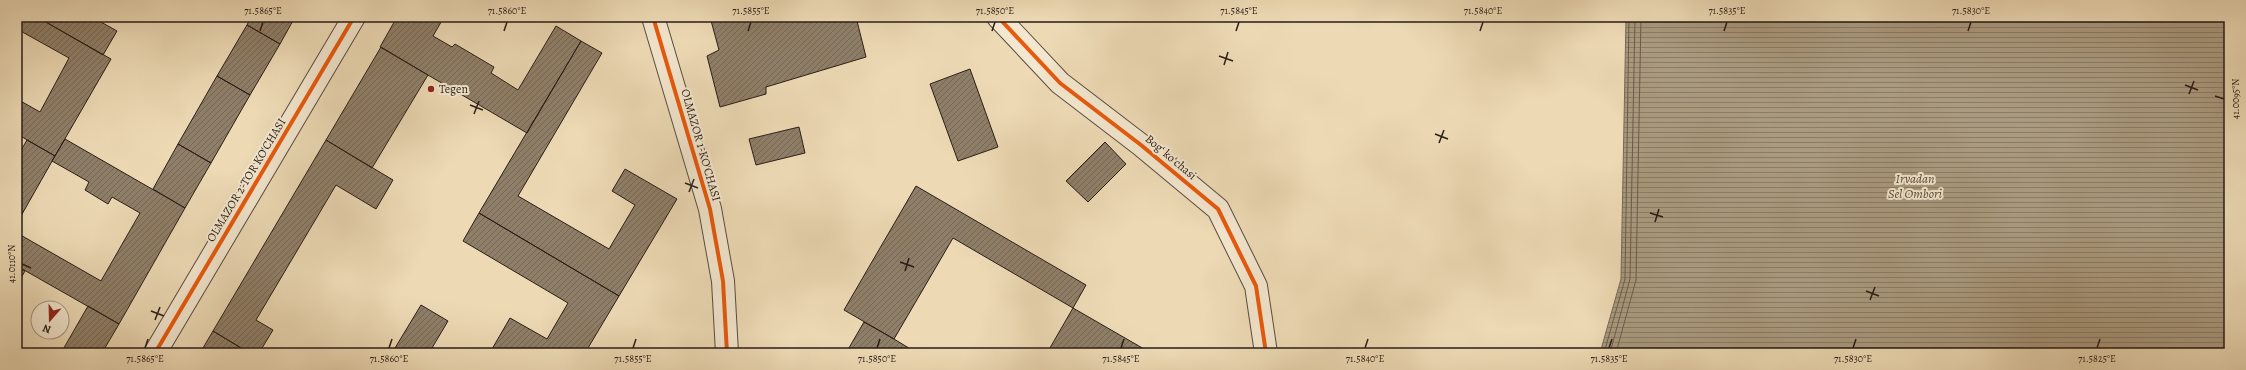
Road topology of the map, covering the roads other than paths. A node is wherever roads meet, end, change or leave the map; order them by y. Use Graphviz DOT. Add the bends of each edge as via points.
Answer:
graph roads {
  1 [pos="354,17"];
  2 [pos="653,17"];
  3 [pos="998,17"];
  4 [pos="155,353"];
  5 [pos="727,353"];
  6 [pos="1266,353"];
  1 -- 4 [label="street, OLMAZOR 2-TOR KO'CHASI"];
  2 -- 5 [label="street, OLMAZOR 1-KO'CHASI" via="710,209 723,281"];
  3 -- 6 [label="street, Bogʻ koʻchasi" via="1060,83 1141,145 1218,209 1256,286"];
}
